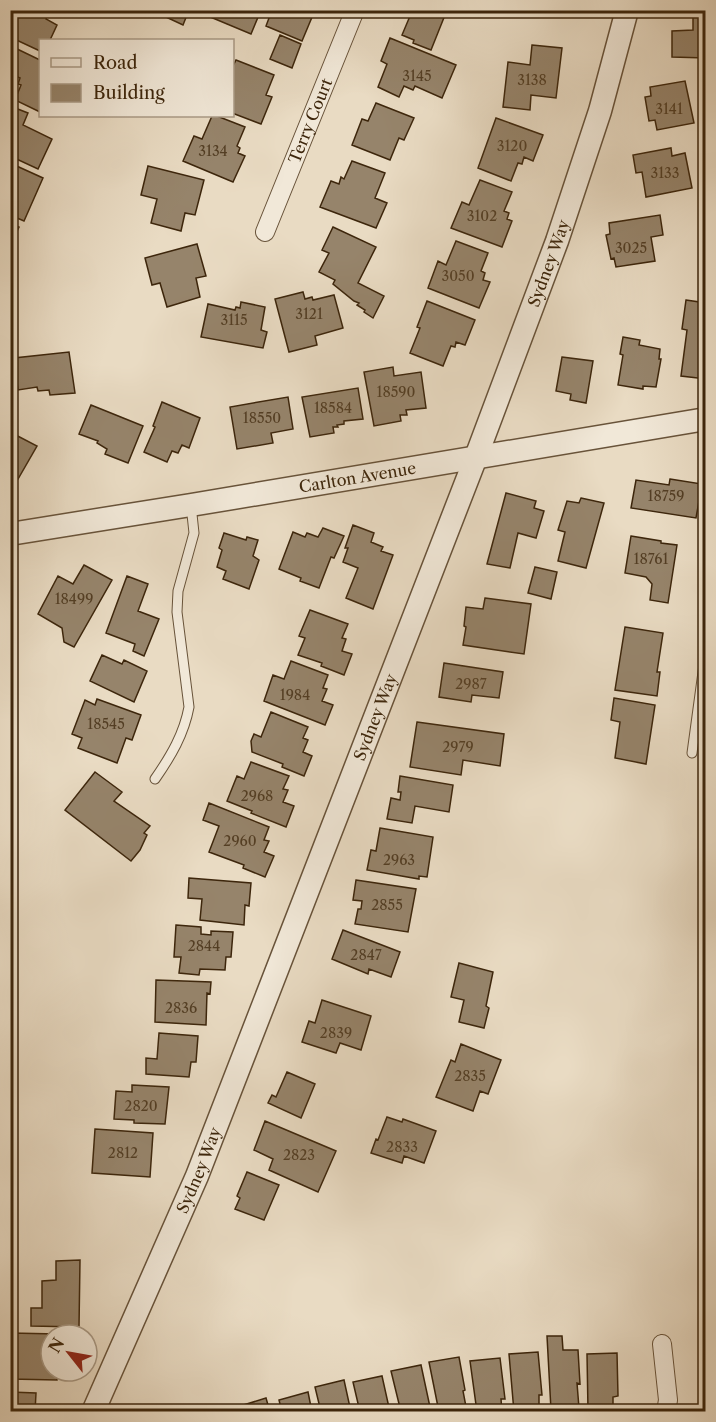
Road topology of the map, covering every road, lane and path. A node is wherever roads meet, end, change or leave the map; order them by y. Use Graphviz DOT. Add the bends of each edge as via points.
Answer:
graph roads {
  1 [pos="355,10"];
  2 [pos="627,10"];
  3 [pos="265,232"];
  4 [pos="705,419"];
  5 [pos="476,457"];
  6 [pos="190,505"];
  7 [pos="10,534"];
  8 [pos="705,650"];
  9 [pos="692,753"];
  10 [pos="155,779"];
  11 [pos="662,1344"];
  12 [pos="93,1412"];
  13 [pos="666,1412"];
  1 -- 3 [label="street, Terry Court"];
  2 -- 5 [label="street, Sydney Way" via="600,111 557,241"];
  4 -- 5 [label="street, Carlton Avenue"];
  5 -- 6 [label="street, Carlton Avenue"];
  5 -- 12 [label="street, Sydney Way" via="197,1176"];
  6 -- 7 [label="street, Carlton Avenue"];
  6 -- 10 [label="lane" via="194,533 178,591 177,612 189,707 179,740"];
  8 -- 9 [label="lane"];
  11 -- 13 [label="street"];
}
